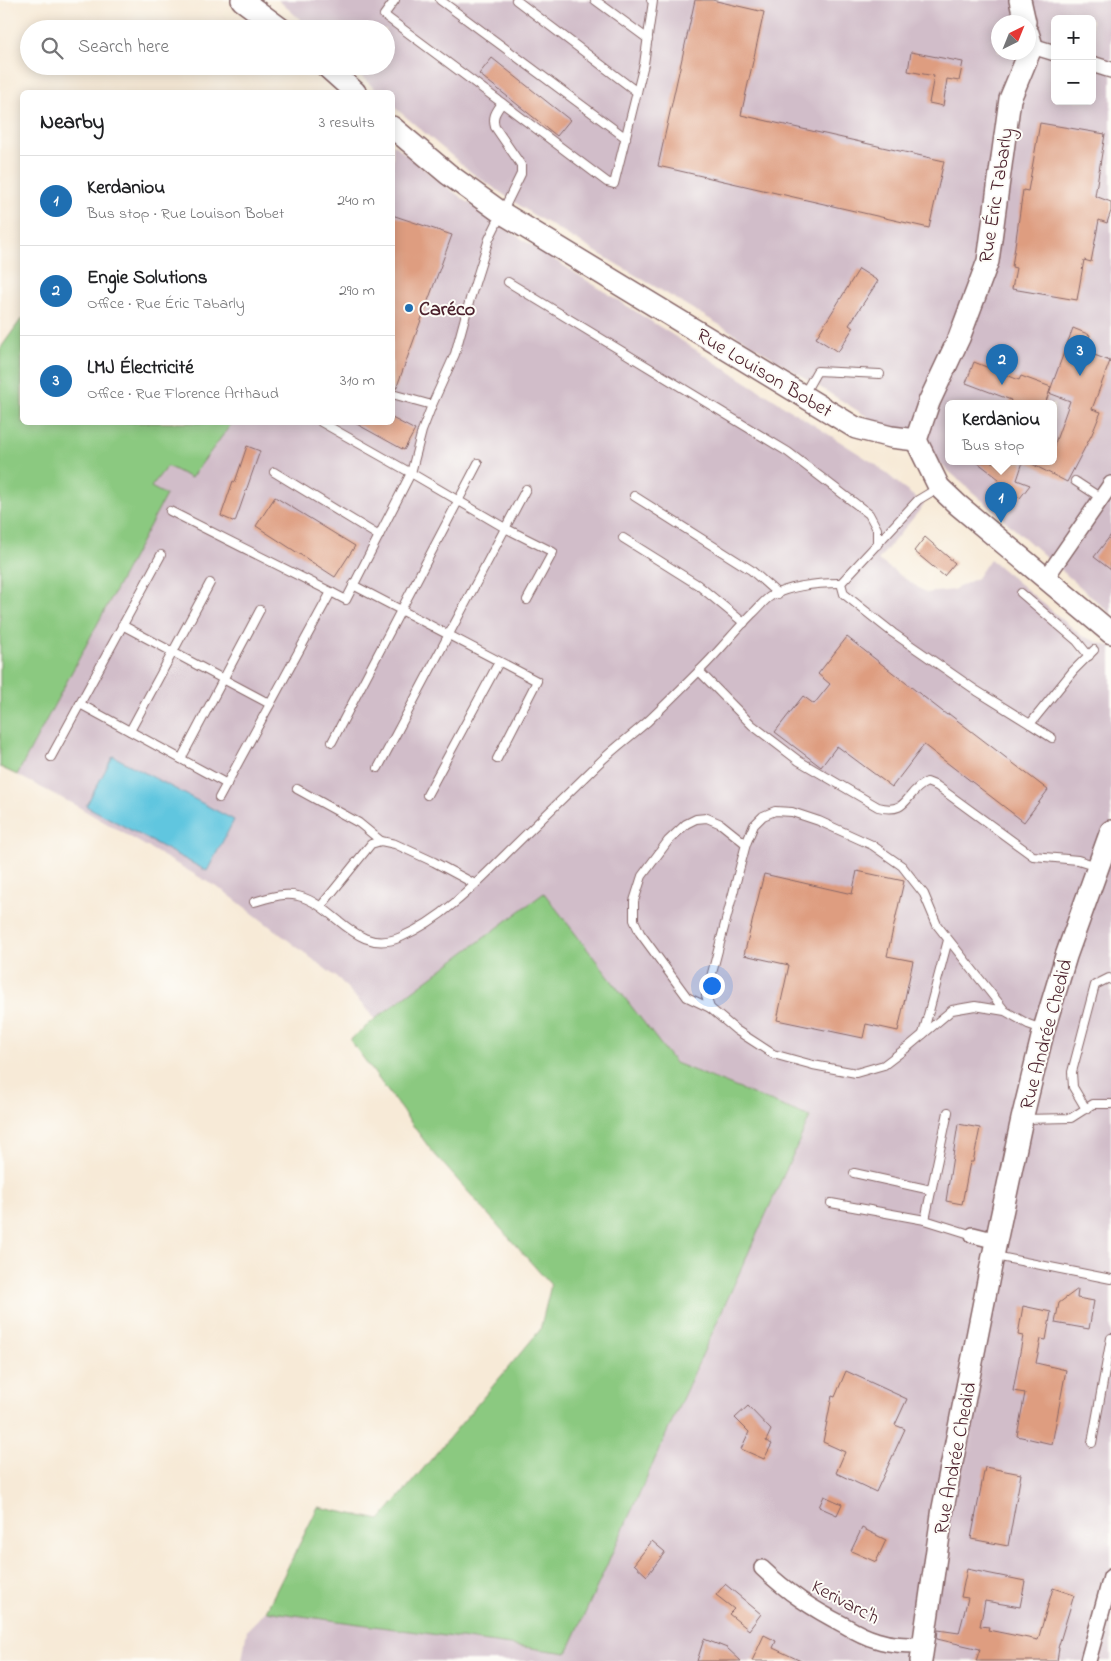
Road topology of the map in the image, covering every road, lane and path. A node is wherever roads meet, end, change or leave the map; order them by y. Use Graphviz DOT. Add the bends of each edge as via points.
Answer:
graph roads {
  1 [pos="395,0"];
  2 [pos="440,0"];
  3 [pos="516,0"];
  4 [pos="595,0"];
  5 [pos="651,0"];
  6 [pos="1020,0"];
  7 [pos="246,1"];
  8 [pos="1023,15"];
  9 [pos="270,20"];
  10 [pos="391,20"];
  11 [pos="395,23"];
  12 [pos="648,39"];
  13 [pos="1036,43"];
  14 [pos="1051,50"];
  15 [pos="1023,60"];
  16 [pos="1096,65"];
  17 [pos="1111,70"];
  18 [pos="336,75"];
  19 [pos="353,90"];
  20 [pos="637,92"];
  21 [pos="502,103"];
  22 [pos="395,130"];
  23 [pos="626,138"];
  24 [pos="502,213"];
  25 [pos="508,282"];
  26 [pos="880,374"];
  27 [pos="395,395"];
  28 [pos="803,396"];
  29 [pos="432,405"];
  30 [pos="326,425"];
  31 [pos="916,440"];
  32 [pos="478,463"];
  33 [pos="274,472"];
  34 [pos="411,473"];
  35 [pos="1075,481"];
  36 [pos="1111,484"];
  37 [pos="939,487"];
  38 [pos="526,490"];
  39 [pos="634,496"];
  40 [pos="1102,498"];
  41 [pos="458,500"];
  42 [pos="170,511"];
  43 [pos="505,528"];
  44 [pos="379,536"];
  45 [pos="623,538"];
  46 [pos="878,545"];
  47 [pos="161,555"];
  48 [pos="1046,578"];
  49 [pos="841,582"];
  50 [pos="210,583"];
  51 [pos="353,585"];
  52 [pos="331,592"];
  53 [pos="1021,593"];
  54 [pos="778,594"];
  55 [pos="527,600"];
  56 [pos="400,609"];
  57 [pos="260,610"];
  58 [pos="744,623"];
  59 [pos="122,626"];
  60 [pos="1111,633"];
  61 [pos="449,635"];
  62 [pos="172,652"];
  63 [pos="499,662"];
  64 [pos="699,671"];
  65 [pos="224,679"];
  66 [pos="80,704"];
  67 [pos="270,704"];
  68 [pos="1030,724"];
  69 [pos="130,732"];
  70 [pos="1052,738"];
  71 [pos="332,742"];
  72 [pos="51,757"];
  73 [pos="182,759"];
  74 [pos="497,759"];
  75 [pos="378,768"];
  76 [pos="227,784"];
  77 [pos="297,789"];
  78 [pos="427,796"];
  79 [pos="219,798"];
  80 [pos="1111,831"];
  81 [pos="381,841"];
  82 [pos="746,844"];
  83 [pos="1098,866"];
  84 [pos="475,884"];
  85 [pos="254,902"];
  86 [pos="320,906"];
  87 [pos="948,940"];
  88 [pos="1111,980"];
  89 [pos="710,1008"];
  90 [pos="1005,1011"];
  91 [pos="1044,1029"];
  92 [pos="923,1034"];
  93 [pos="1111,1104"];
  94 [pos="1086,1108"];
  95 [pos="948,1112"];
  96 [pos="1022,1119"];
  97 [pos="854,1173"];
  98 [pos="931,1190"];
  99 [pos="831,1204"];
  100 [pos="925,1220"];
  101 [pos="973,1235"];
  102 [pos="995,1248"];
  103 [pos="1111,1279"];
  104 [pos="1111,1338"];
  105 [pos="1092,1444"];
  106 [pos="762,1568"];
  107 [pos="1111,1577"];
  108 [pos="921,1653"];
  109 [pos="1088,1661"];
  1 -- 10 [label="lane" via="384,15"];
  2 -- 23 [label="lane"];
  3 -- 20 [label="lane"];
  4 -- 12 [label="lane"];
  5 -- 12 [label="lane"];
  6 -- 8 [label="street"];
  7 -- 9 [label="street"];
  11 -- 21 [label="lane"];
  12 -- 20 [label="lane"];
  13 -- 14 [label="street"];
  15 -- 31 [label="street, Rue Éric Tabarly" via="1010,99 988,261"];
  16 -- 17 [label="street"];
  18 -- 19 [label="street"];
  20 -- 23 [label="lane"];
  21 -- 23 [label="lane" via="614,184"];
  21 -- 24 [label="lane" via="494,114 495,127 521,165 521,174"];
  22 -- 24 [label="street, Rue Louison Bobet"];
  24 -- 28 [label="street, Rue Louison Bobet"];
  24 -- 29 [label="lane" via="489,239 455,354"];
  25 -- 46 [label="lane" via="788,452 869,514 877,529"];
  26 -- 28 [label="lane" via="818,371"];
  27 -- 29 [label="lane"];
  28 -- 31 [label="street, Rue Louison Bobet" via="856,428"];
  29 -- 34 [label="lane"];
  30 -- 34 [label="lane"];
  31 -- 37 [label="street"];
  32 -- 41 [label="lane"];
  33 -- 44 [label="lane"];
  34 -- 41 [label="lane"];
  34 -- 44 [label="lane"];
  35 -- 40 [label="lane"];
  36 -- 40 [label="street"];
  37 -- 46 [label="lane" via="918,500"];
  37 -- 48 [label="street"];
  38 -- 43 [label="lane"];
  39 -- 54 [label="lane" via="751,570"];
  40 -- 48 [label="street"];
  41 -- 43 [label="lane"];
  41 -- 56 [label="lane"];
  42 -- 52 [label="lane"];
  43 -- 55 [label="lane" via="553,552"];
  43 -- 61 [label="lane"];
  44 -- 51 [label="lane"];
  45 -- 58 [label="lane" via="698,585"];
  46 -- 49 [label="lane"];
  47 -- 59 [label="lane"];
  48 -- 60 [label="street"];
  49 -- 54 [label="lane" via="803,586"];
  49 -- 68 [label="lane" via="844,594 893,633"];
  50 -- 62 [label="lane"];
  51 -- 52 [label="lane" via="346,600"];
  51 -- 56 [label="lane"];
  52 -- 67 [label="lane"];
  53 -- 68 [label="lane" via="1092,653"];
  54 -- 58 [label="lane" via="770,596"];
  56 -- 61 [label="lane"];
  56 -- 71 [label="lane"];
  57 -- 65 [label="lane"];
  58 -- 64 [label="lane"];
  59 -- 62 [label="lane"];
  59 -- 66 [label="lane"];
  61 -- 63 [label="lane"];
  61 -- 75 [label="lane"];
  62 -- 65 [label="lane"];
  62 -- 69 [label="lane"];
  63 -- 74 [label="lane" via="536,681"];
  63 -- 78 [label="lane"];
  64 -- 83 [label="lane" via="752,725 799,761 878,807 891,810 899,807 927,782 1033,856 1078,860"];
  64 -- 84 [label="lane" via="647,722 600,761"];
  65 -- 67 [label="lane"];
  65 -- 73 [label="lane"];
  66 -- 69 [label="lane"];
  66 -- 72 [label="lane"];
  67 -- 76 [label="lane"];
  68 -- 70 [label="lane"];
  69 -- 73 [label="lane"];
  73 -- 76 [label="lane"];
  76 -- 79 [label="lane"];
  77 -- 81 [label="lane" via="359,823"];
  80 -- 83 [label="street, Rue Andrée Chedid"];
  81 -- 84 [label="lane" via="395,844"];
  81 -- 86 [label="lane" via="371,844"];
  82 -- 87 [label="lane" via="754,825 775,811 792,812 819,821 872,845 902,866 924,894 937,925"];
  82 -- 89 [label="lane" via="706,996"];
  82 -- 89 [label="lane" via="721,824 707,818 686,824 668,841 642,876 634,901 634,920 640,933 687,997"];
  83 -- 91 [label="street, Rue Andrée Chedid"];
  84 -- 86 [label="lane" via="423,926 384,942 367,940"];
  85 -- 86 [label="lane" via="279,896 298,896"];
  87 -- 90 [label="lane"];
  87 -- 92 [label="lane"];
  88 -- 94 [label="lane" via="1095,984 1072,1072 1074,1087"];
  89 -- 92 [label="lane" via="773,1054 813,1066 856,1073 884,1065"];
  90 -- 91 [label="lane"];
  90 -- 92 [label="lane" via="976,1006 952,1010"];
  91 -- 96 [label="street, Rue Andrée Chedid"];
  93 -- 94 [label="lane" via="1093,1104"];
  94 -- 96 [label="lane" via="1071,1118"];
  95 -- 98 [label="lane"];
  96 -- 102 [label="street, Rue Andrée Chedid"];
  97 -- 98 [label="lane"];
  98 -- 100 [label="lane"];
  99 -- 100 [label="lane"];
  100 -- 101 [label="lane"];
  101 -- 102 [label="street"];
  102 -- 103 [label="lane"];
  102 -- 108 [label="street, Rue Andrée Chedid" via="943,1508"];
  104 -- 105 [label="lane"];
  106 -- 108 [label="street, Kerivarc'h" via="782,1588 860,1633"];
  107 -- 109 [label="street"];
}
